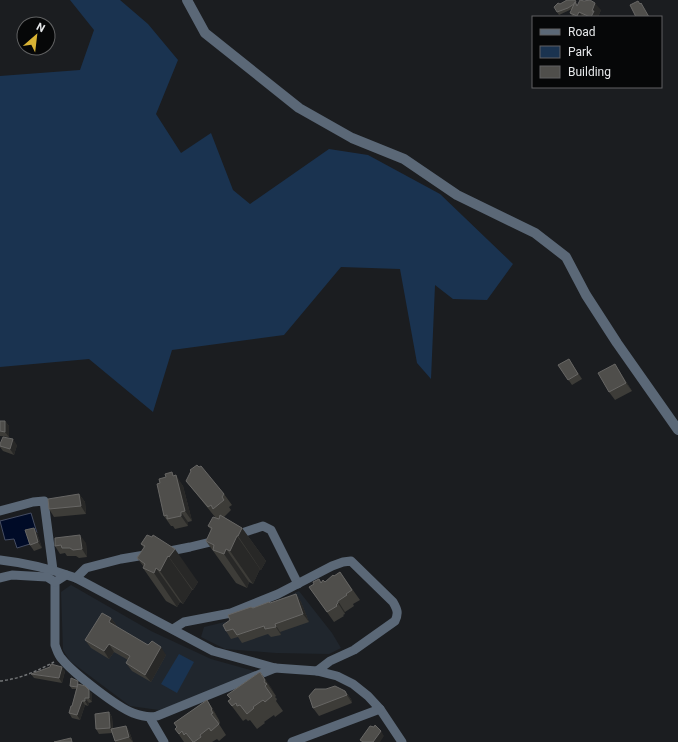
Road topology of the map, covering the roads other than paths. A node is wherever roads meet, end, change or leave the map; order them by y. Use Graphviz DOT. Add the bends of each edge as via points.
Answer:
graph roads {
  1 [pos="187,0"];
  2 [pos="678,430"];
  3 [pos="0,512"];
  4 [pos="0,560"];
  5 [pos="53,570"];
  6 [pos="66,575"];
  7 [pos="0,578"];
  8 [pos="76,578"];
  9 [pos="55,582"];
  10 [pos="298,584"];
  11 [pos="173,629"];
  12 [pos="275,668"];
  13 [pos="317,671"];
  14 [pos="380,709"];
  15 [pos="150,718"];
  16 [pos="164,742"];
  17 [pos="292,742"];
  18 [pos="402,742"];
  1 -- 2 [label="street" via="205,33 299,108 352,138 404,159 457,195 535,233 566,257 586,295 613,337"];
  3 -- 5 [label="street" via="44,501"];
  4 -- 5 [label="street"];
  5 -- 6 [label="street"];
  6 -- 8 [label="street"];
  6 -- 9 [label="street"];
  7 -- 9 [label="street" via="48,577"];
  8 -- 10 [label="street" via="86,568 221,540 263,526 271,530"];
  8 -- 11 [label="street"];
  9 -- 15 [label="street" via="55,645 62,659 120,707"];
  10 -- 11 [label="street" via="231,613 184,622"];
  10 -- 13 [label="street" via="337,564 351,561 393,602 397,610 398,616 395,621 354,650 330,661"];
  11 -- 12 [label="street" via="213,651"];
  12 -- 13 [label="street"];
  12 -- 15 [label="street"];
  13 -- 14 [label="street" via="353,684"];
  14 -- 17 [label="street"];
  14 -- 18 [label="street"];
  15 -- 16 [label="street"];
}
